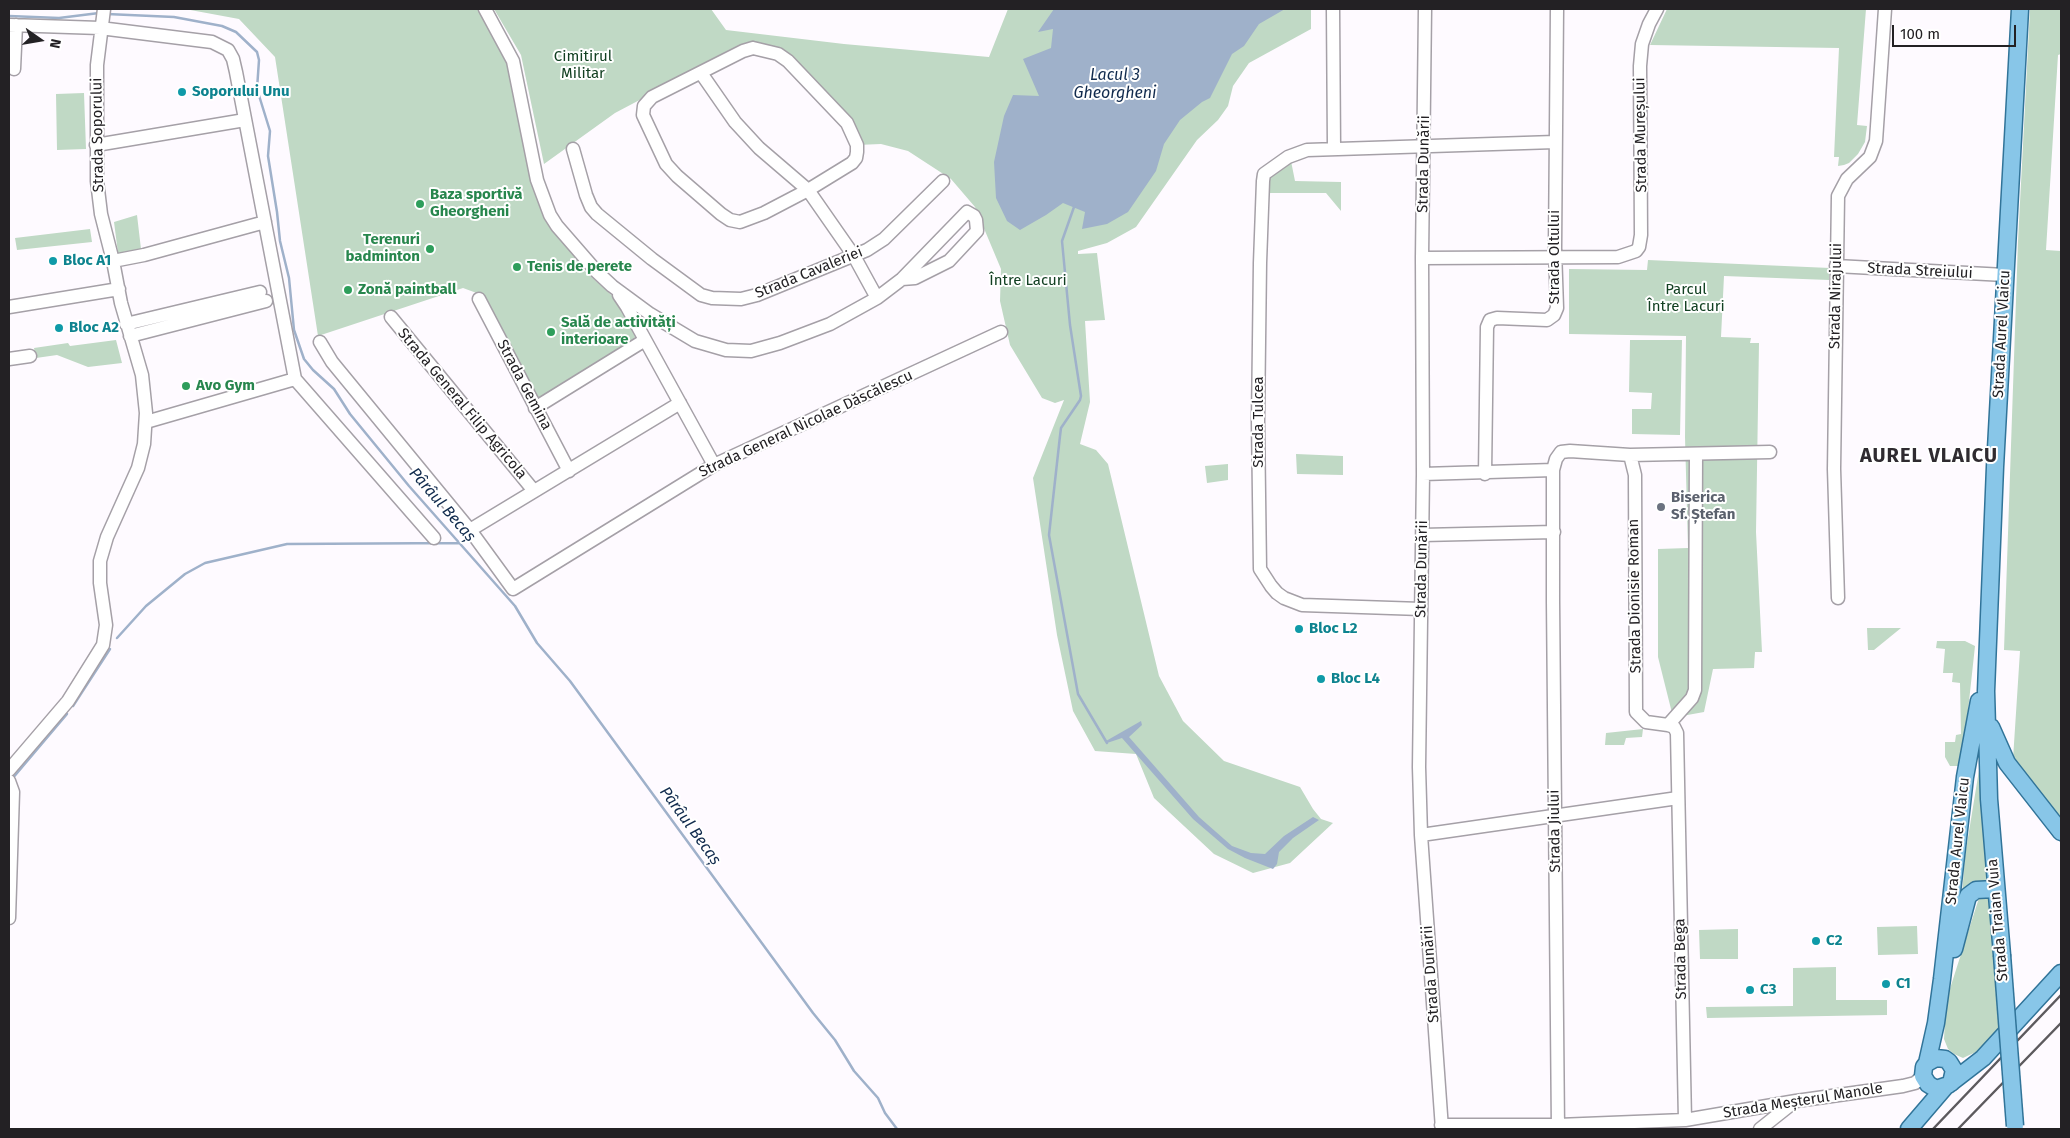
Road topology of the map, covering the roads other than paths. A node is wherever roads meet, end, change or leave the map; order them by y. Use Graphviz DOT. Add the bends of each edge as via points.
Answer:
graph roads {
  1 [pos="485,9"];
  2 [pos="1333,9"];
  3 [pos="1425,9"];
  4 [pos="1557,9"];
  5 [pos="1657,9"];
  6 [pos="1885,9"];
  7 [pos="2020,9"];
  8 [pos="102,17"];
  9 [pos="12,25"];
  10 [pos="14,69"];
  11 [pos="701,74"];
  12 [pos="245,120"];
  13 [pos="1555,142"];
  14 [pos="96,145"];
  15 [pos="1425,146"];
  16 [pos="1334,148"];
  17 [pos="573,149"];
  18 [pos="943,181"];
  19 [pos="808,190"];
  20 [pos="265,222"];
  21 [pos="854,256"];
  22 [pos="1555,256"];
  23 [pos="1422,258"];
  24 [pos="113,261"];
  25 [pos="1836,266"];
  26 [pos="2005,275"];
  27 [pos="902,279"];
  28 [pos="612,286"];
  29 [pos="120,289"];
  30 [pos="263,296"];
  31 [pos="877,298"];
  32 [pos="479,299"];
  33 [pos="9,307"];
  34 [pos="391,317"];
  35 [pos="128,330"];
  36 [pos="1001,332"];
  37 [pos="645,340"];
  38 [pos="320,342"];
  39 [pos="30,356"];
  40 [pos="9,359"];
  41 [pos="295,379"];
  42 [pos="680,403"];
  43 [pos="535,408"];
  44 [pos="146,422"];
  45 [pos="1770,452"];
  46 [pos="1696,454"];
  47 [pos="1630,455"];
  48 [pos="714,465"];
  49 [pos="1553,470"];
  50 [pos="569,472"];
  51 [pos="1423,474"];
  52 [pos="1485,474"];
  53 [pos="534,491"];
  54 [pos="470,530"];
  55 [pos="1554,532"];
  56 [pos="1422,535"];
  57 [pos="434,538"];
  58 [pos="1838,598"];
  59 [pos="1421,609"];
  60 [pos="1987,659"];
  61 [pos="1986,711"];
  62 [pos="1668,725"];
  63 [pos="9,770"];
  64 [pos="9,781"];
  65 [pos="2023,786"];
  66 [pos="1678,798"];
  67 [pos="1989,799"];
  68 [pos="1554,816"];
  69 [pos="2061,832"];
  70 [pos="1421,835"];
  71 [pos="1995,889"];
  72 [pos="9,918"];
  73 [pos="2061,973"];
  74 [pos="1942,979"];
  75 [pos="1936,1024"];
  76 [pos="1996,1044"];
  77 [pos="1948,1061"];
  78 [pos="1925,1073"];
  79 [pos="1948,1085"];
  80 [pos="1796,1101"];
  81 [pos="1685,1120"];
  82 [pos="1442,1127"];
  83 [pos="1558,1127"];
  84 [pos="2015,1128"];
  85 [pos="1760,1129"];
  86 [pos="1908,1129"];
  1 -- 28 [label="street" via="513,61 537,180 550,215 583,258"];
  2 -- 16 [label="street"];
  3 -- 15 [label="street, Strada Dunării"];
  4 -- 13 [label="street, Strada Oltului"];
  5 -- 22 [label="street, Strada Mureșului" via="1642,44 1640,66 1641,241 1636,251 1626,255 1601,258"];
  6 -- 25 [label="street, Strada Nirajului" via="1876,141 1870,157 1847,179 1838,196"];
  7 -- 26 [label="main road, Strada Aurel Vlaicu"];
  8 -- 9 [label="street"];
  8 -- 12 [label="street" via="225,47 235,64"];
  8 -- 14 [label="street, Strada Soporului" via="97,65"];
  9 -- 10 [label="street"];
  11 -- 19 [label="street" via="735,122 759,148"];
  11 -- 19 [label="street" via="743,51 752,48 764,50 788,61 834,107 848,123 857,145 856,158"];
  11 -- 19 [label="street" via="652,97 644,106 643,115 666,164 677,176 721,214 740,222"];
  12 -- 14 [label="street"];
  12 -- 20 [label="street"];
  13 -- 15 [label="street, Strada Tulcea"];
  13 -- 22 [label="street, Strada Oltului"];
  14 -- 24 [label="street, Strada Soporului" via="98,197"];
  15 -- 16 [label="street, Strada Tulcea"];
  15 -- 23 [label="street, Strada Dunării"];
  16 -- 59 [label="street, Strada Tulcea" via="1296,153 1269,169 1262,181 1258,421 1260,570 1277,593 1302,606"];
  17 -- 21 [label="street, Strada Cavaleriei" via="586,195 597,214 701,295 727,300 757,295"];
  18 -- 21 [label="street, Strada Cavaleriei" via="884,239"];
  19 -- 21 [label="street"];
  20 -- 24 [label="street"];
  20 -- 41 [label="street"];
  21 -- 31 [label="street"];
  22 -- 23 [label="street"];
  22 -- 52 [label="street, Strada Oltului" via="1557,308 1554,315 1547,320 1497,318 1490,320 1487,327"];
  23 -- 51 [label="street, Strada Dunării"];
  24 -- 29 [label="street, Strada Soporului"];
  25 -- 26 [label="street, Strada Streiului"];
  25 -- 58 [label="street, Strada Nirajului" via="1834,470"];
  26 -- 60 [label="main road, Strada Aurel Vlaicu"];
  27 -- 27 [label="street" via="967,212 974,216 977,231 950,260 915,278"];
  27 -- 31 [label="street"];
  28 -- 31 [label="street" via="695,341 726,350 751,351 780,343 830,324"];
  28 -- 37 [label="street"];
  29 -- 33 [label="street"];
  29 -- 35 [label="street, Strada Soporului"];
  30 -- 35 [label="street"];
  32 -- 43 [label="street, Strada Gemina"];
  34 -- 53 [label="street, Strada General Filip Agricola"];
  35 -- 44 [label="street, Strada Soporului" via="143,379"];
  36 -- 48 [label="street, Strada General Nicolae Dăscălescu"];
  37 -- 42 [label="street"];
  37 -- 43 [label="street"];
  38 -- 54 [label="street" via="332,362"];
  39 -- 40 [label="street"];
  41 -- 44 [label="street"];
  41 -- 57 [label="street"];
  42 -- 48 [label="street"];
  42 -- 50 [label="street"];
  43 -- 50 [label="street, Strada Gemina"];
  44 -- 63 [label="street, Strada Soporului" via="138,468 107,537 100,561 106,625 103,645 64,706"];
  45 -- 46 [label="street"];
  46 -- 47 [label="street"];
  46 -- 62 [label="street" via="1695,690 1692,698"];
  47 -- 49 [label="street" via="1565,451 1558,455"];
  47 -- 62 [label="street, Strada Dionisie Roman" via="1635,475 1636,712 1646,722"];
  48 -- 54 [label="street, Strada General Nicolae Dăscălescu" via="513,589"];
  49 -- 52 [label="street"];
  49 -- 55 [label="street, Strada Jiului"];
  50 -- 53 [label="street"];
  51 -- 52 [label="street"];
  51 -- 56 [label="street, Strada Dunării"];
  53 -- 54 [label="street"];
  55 -- 56 [label="street"];
  55 -- 68 [label="street, Strada Jiului"];
  56 -- 59 [label="street, Strada Dunării"];
  59 -- 70 [label="street, Strada Dunării"];
  60 -- 61 [label="main road, Strada Aurel Vlaicu"];
  60 -- 74 [label="main road, Strada Aurel Vlaicu" via="1965,777"];
  61 -- 65 [label="main road" via="2001,753"];
  61 -- 67 [label="main road, Strada Traian Vuia"];
  62 -- 66 [label="street" via="1677,733"];
  64 -- 72 [label="street" via="13,792"];
  65 -- 67 [label="main road" via="2014,780 2004,779"];
  65 -- 69 [label="main road"];
  66 -- 68 [label="street"];
  66 -- 81 [label="street, Strada Bega"];
  67 -- 71 [label="main road, Strada Traian Vuia"];
  68 -- 70 [label="street"];
  68 -- 83 [label="street, Strada Jiului"];
  70 -- 82 [label="street, Strada Dunării"];
  71 -- 74 [label="main road" via="1976,890 1968,896"];
  71 -- 84 [label="main road, Strada Traian Vuia, bridge"];
  73 -- 76 [label="main road"];
  74 -- 75 [label="main road, Strada Aurel Vlaicu"];
  75 -- 77 [label="main road, Strada Aurel Vlaicu"];
  75 -- 78 [label="main road, Strada Aurel Vlaicu"];
  76 -- 77 [label="main road" via="1972,1059"];
  76 -- 79 [label="main road" via="1979,1062"];
  77 -- 78 [label="main road" via="1936,1058"];
  77 -- 79 [label="main road" via="1954,1074"];
  78 -- 79 [label="main road" via="1931,1087"];
  78 -- 80 [label="street, Strada Meșterul Manole" via="1915,1082 1903,1086"];
  78 -- 86 [label="main road, Strada Aurel Vlaicu" via="1919,1106"];
  79 -- 86 [label="main road"];
  80 -- 81 [label="street, Strada Meșterul Manole"];
  80 -- 85 [label="street"];
  81 -- 83 [label="street, Strada Meșterul Manole"];
  82 -- 83 [label="street, Strada Meșterul Manole"];
}
